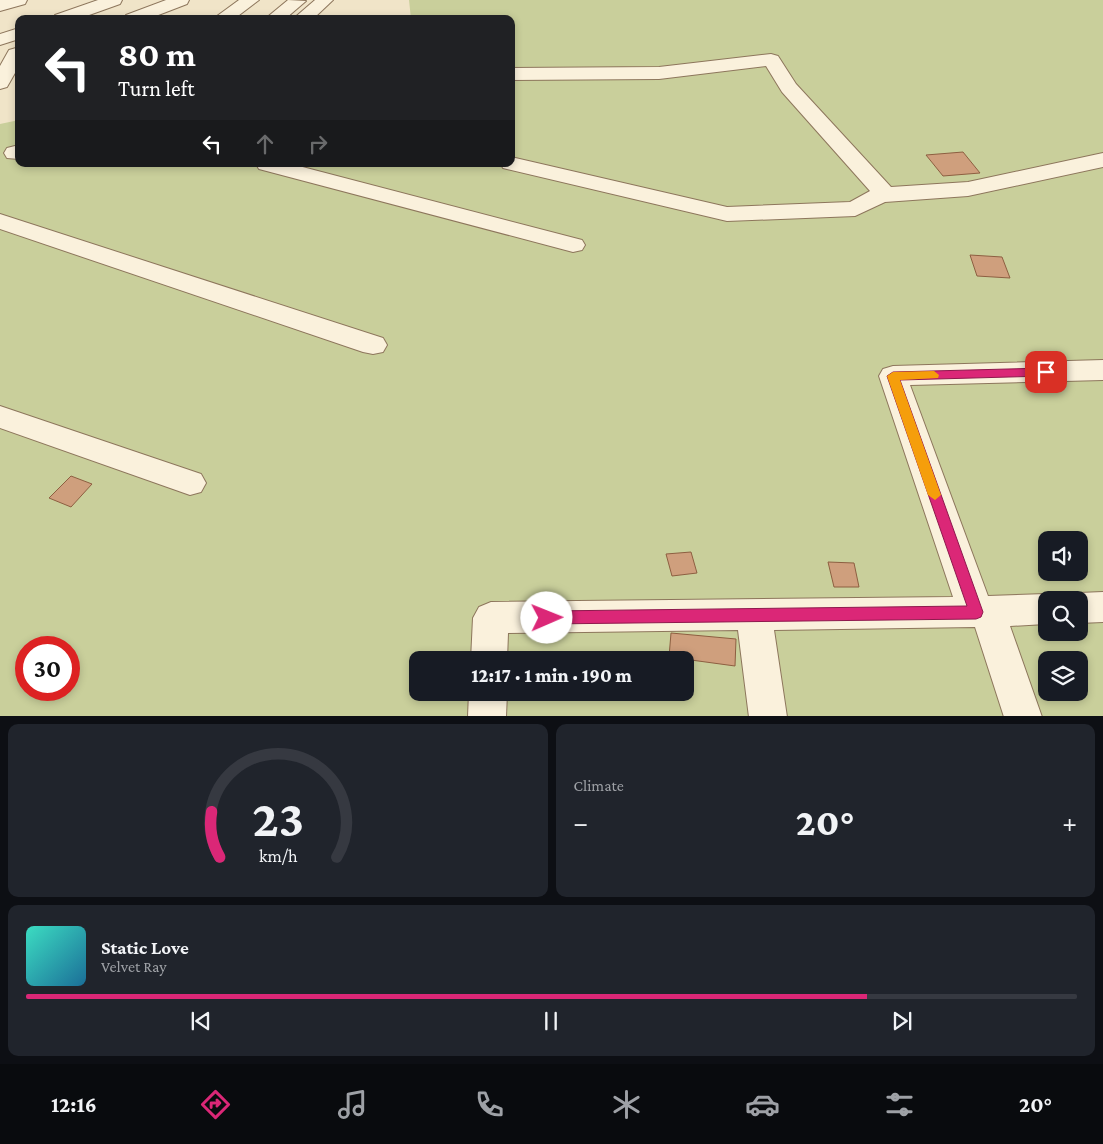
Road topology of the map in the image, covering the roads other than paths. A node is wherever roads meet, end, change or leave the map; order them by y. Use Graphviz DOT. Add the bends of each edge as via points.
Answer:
graph roads {
  1 [pos="19,0"];
  2 [pos="114,0"];
  3 [pos="181,0"];
  4 [pos="251,0"];
  5 [pos="325,0"];
  6 [pos="297,1"];
  7 [pos="0,6"];
  8 [pos="72,15"];
  9 [pos="142,15"];
  10 [pos="228,15"];
  11 [pos="279,15"];
  12 [pos="307,15"];
  13 [pos="15,35"];
  14 [pos="0,40"];
  15 [pos="12,54"];
  16 [pos="515,74"];
  17 [pos="0,83"];
  18 [pos="1103,160"];
  19 [pos="515,164"];
  20 [pos="278,167"];
  21 [pos="886,195"];
  22 [pos="0,221"];
  23 [pos="572,246"];
  24 [pos="373,345"];
  25 [pos="1103,370"];
  26 [pos="0,417"];
  27 [pos="190,483"];
  28 [pos="1103,607"];
  29 [pos="1088,608"];
  30 [pos="1038,609"];
  31 [pos="982,612"];
  32 [pos="754,615"];
  33 [pos="489,651"];
  34 [pos="488,701"];
  35 [pos="487,716"];
  36 [pos="768,716"];
  37 [pos="1023,716"];
  1 -- 7 [label="street"];
  2 -- 8 [label="street"];
  3 -- 9 [label="street"];
  4 -- 10 [label="street"];
  5 -- 12 [label="street"];
  6 -- 11 [label="street"];
  13 -- 14 [label="street"];
  15 -- 17 [label="street"];
  16 -- 21 [label="street" via="659,73 771,60 789,88"];
  18 -- 21 [label="street" via="968,190"];
  19 -- 21 [label="street" via="727,214 855,210 880,195"];
  20 -- 23 [label="street"];
  22 -- 24 [label="street"];
  25 -- 31 [label="street" via="893,376"];
  26 -- 27 [label="street"];
  28 -- 29 [label="street"];
  30 -- 31 [label="street"];
  31 -- 32 [label="street"];
  31 -- 37 [label="street"];
  32 -- 33 [label="street" via="491,618"];
  32 -- 36 [label="street"];
  34 -- 35 [label="street"];
}
